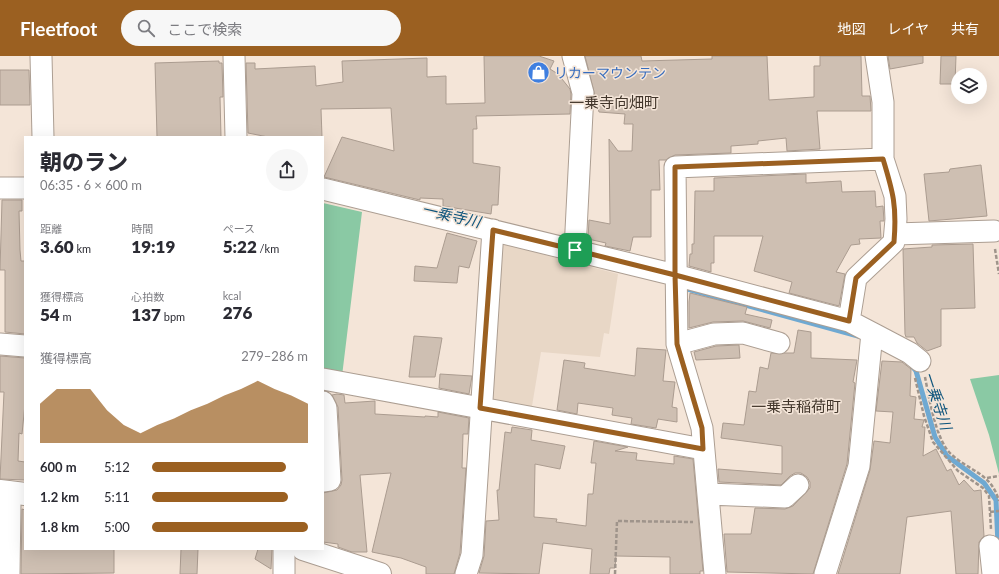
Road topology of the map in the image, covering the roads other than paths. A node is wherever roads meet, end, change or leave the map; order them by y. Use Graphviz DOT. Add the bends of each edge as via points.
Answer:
graph roads {
  1 [pos="41,56"];
  2 [pos="234,56"];
  3 [pos="573,56"];
  4 [pos="876,56"];
  5 [pos="43,136"];
  6 [pos="236,136"];
  7 [pos="883,159"];
  8 [pos="0,188"];
  9 [pos="24,188"];
  10 [pos="324,189"];
  11 [pos="493,230"];
  12 [pos="994,231"];
  13 [pos="895,234"];
  14 [pos="575,250"];
  15 [pos="675,275"];
  16 [pos="849,321"];
  17 [pos="872,333"];
  18 [pos="779,342"];
  19 [pos="0,344"];
  20 [pos="677,344"];
  21 [pos="24,346"];
  22 [pos="923,369"];
  23 [pos="324,379"];
  24 [pos="324,404"];
  25 [pos="480,408"];
  26 [pos="703,449"];
  27 [pos="324,481"];
  28 [pos="798,485"];
  29 [pos="11,492"];
  30 [pos="708,494"];
  31 [pos="990,546"];
  32 [pos="284,550"];
  33 [pos="310,550"];
  34 [pos="369,572"];
  35 [pos="9,574"];
  36 [pos="284,574"];
  37 [pos="466,574"];
  38 [pos="715,574"];
  39 [pos="826,574"];
  40 [pos="994,574"];
  1 -- 5 [label="street"];
  2 -- 6 [label="street"];
  3 -- 14 [label="street" via="583,93"];
  4 -- 7 [label="street" via="883,102"];
  7 -- 13 [label="street" via="894,196"];
  7 -- 15 [label="street" via="675,167"];
  8 -- 9 [label="street"];
  10 -- 11 [label="street"];
  11 -- 14 [label="street"];
  11 -- 25 [label="street"];
  12 -- 13 [label="street"];
  13 -- 16 [label="street" via="894,242 856,278"];
  14 -- 15 [label="street"];
  15 -- 16 [label="street"];
  15 -- 20 [label="street"];
  16 -- 17 [label="street"];
  17 -- 22 [label="street" via="910,352"];
  17 -- 39 [label="street" via="859,466"];
  18 -- 20 [label="street" via="743,333 714,334"];
  19 -- 21 [label="street"];
  20 -- 26 [label="street" via="702,428"];
  23 -- 25 [label="street"];
  24 -- 27 [label="street" via="330,480"];
  25 -- 26 [label="street"];
  25 -- 37 [label="street" via="472,555"];
  26 -- 30 [label="street"];
  28 -- 30 [label="street" via="785,497"];
  29 -- 35 [label="street"];
  30 -- 38 [label="street"];
  31 -- 40 [label="street"];
  32 -- 36 [label="street"];
  33 -- 34 [label="main road"];
}
